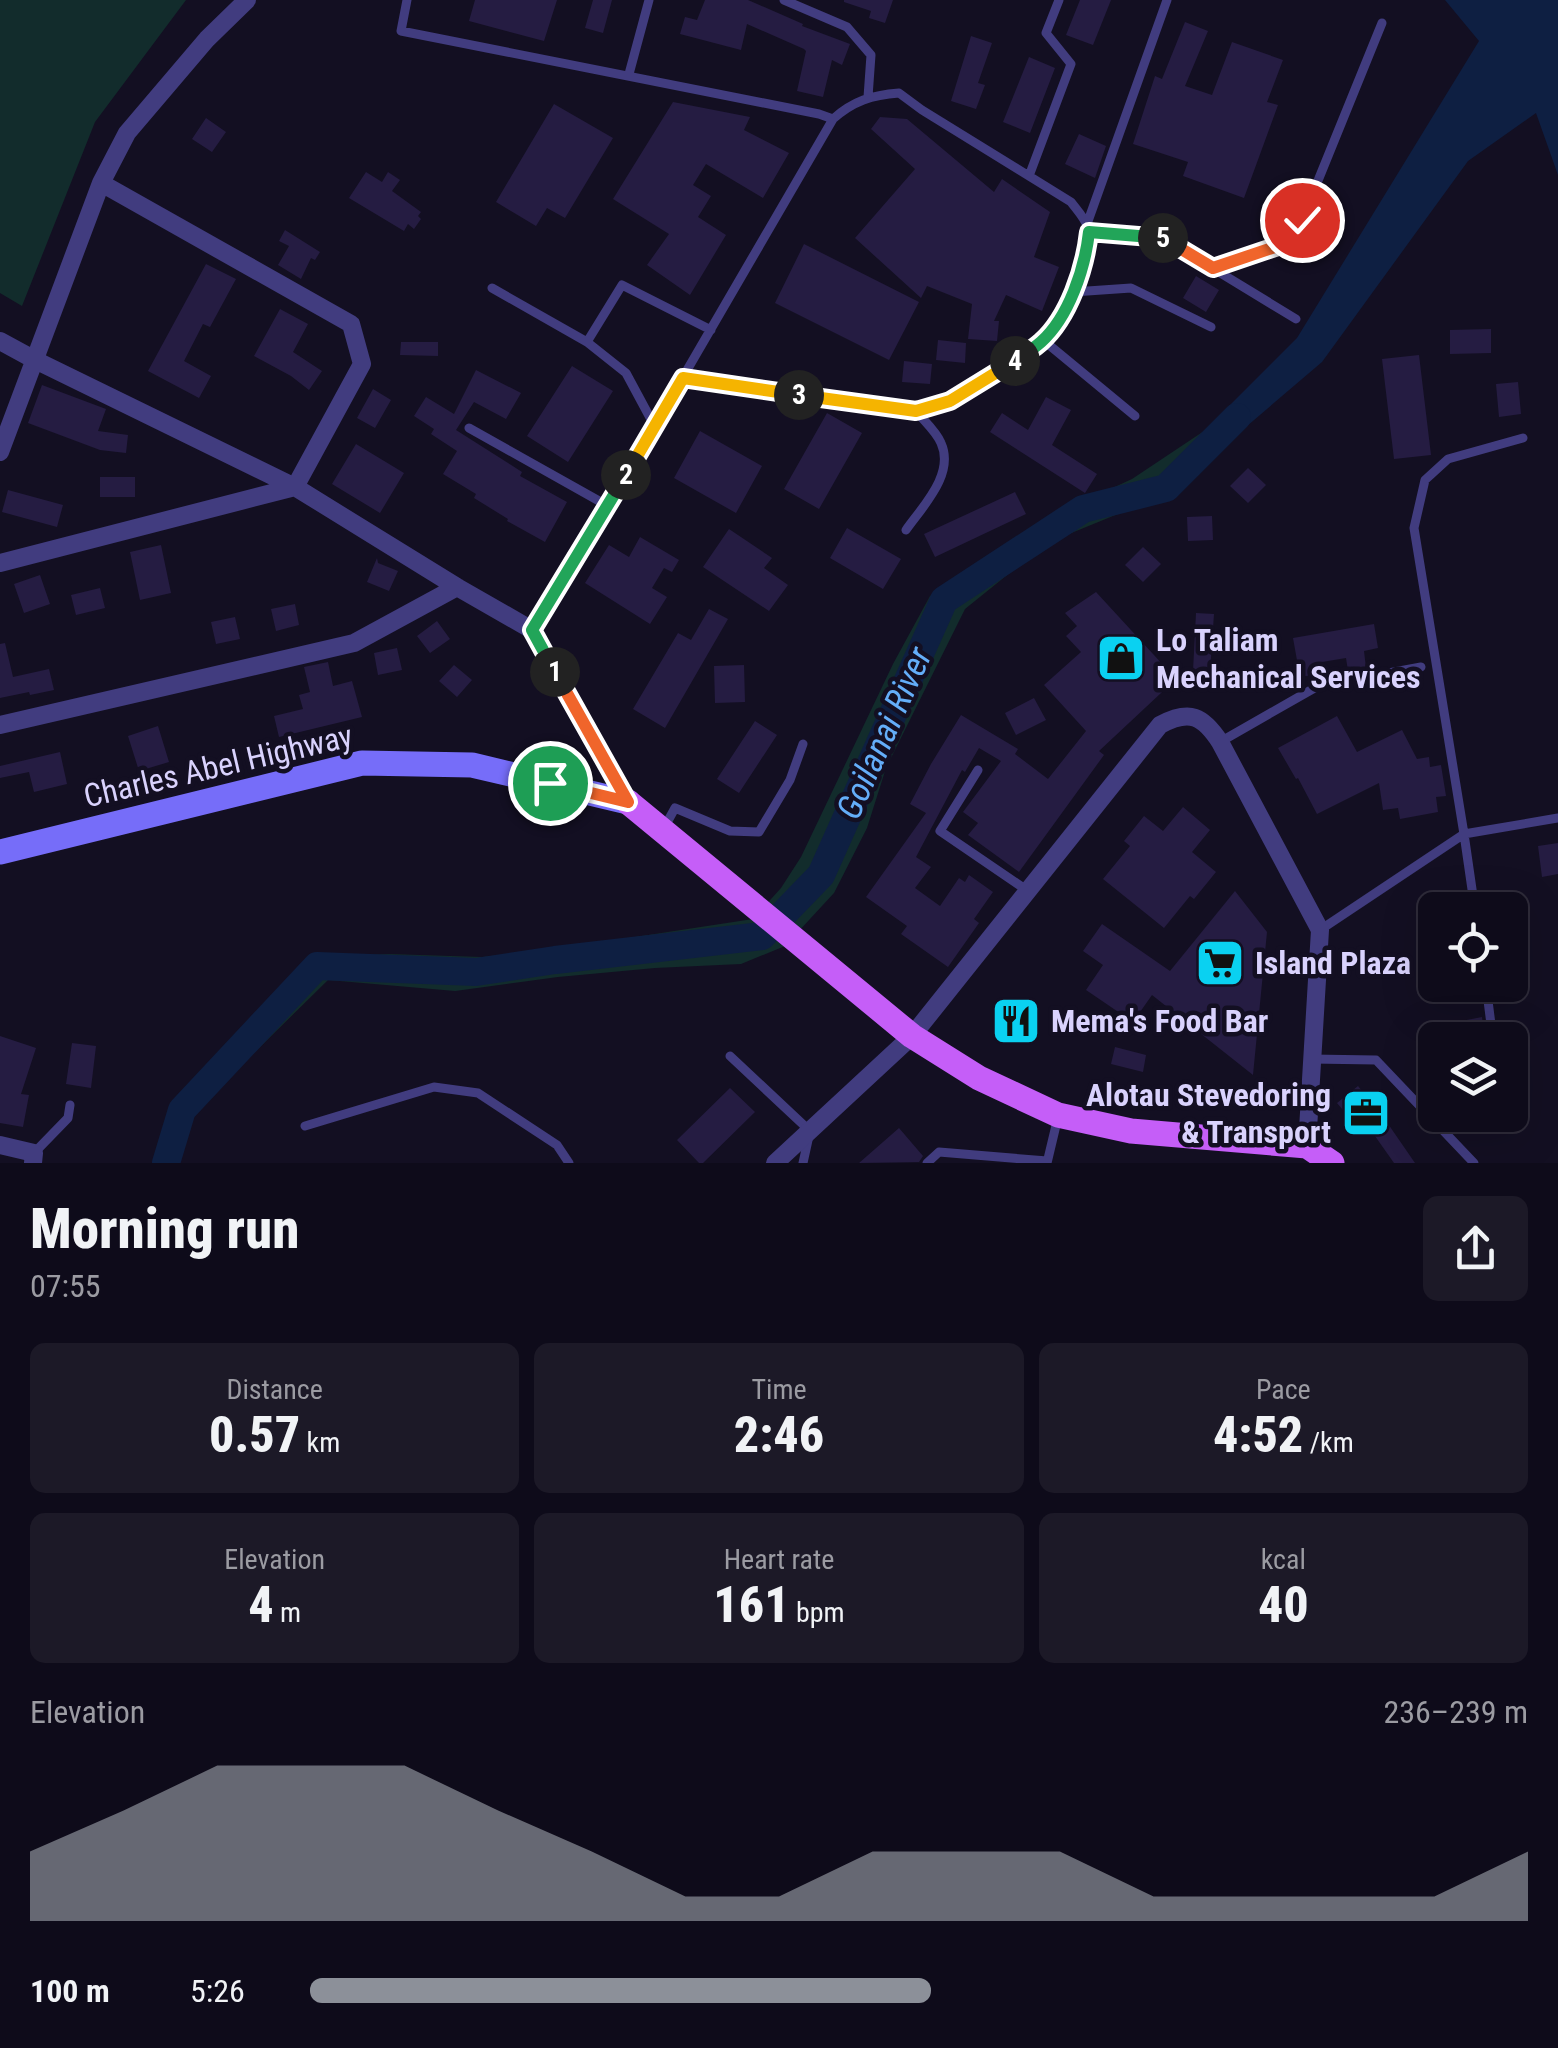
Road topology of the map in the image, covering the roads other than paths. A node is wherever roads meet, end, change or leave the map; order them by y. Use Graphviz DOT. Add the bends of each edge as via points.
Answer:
graph roads {
  1 [pos="247,0"];
  2 [pos="407,0"];
  3 [pos="650,0"];
  4 [pos="784,0"];
  5 [pos="1059,0"];
  6 [pos="1168,0"];
  7 [pos="1382,23"];
  8 [pos="629,74"];
  9 [pos="868,97"];
  10 [pos="833,119"];
  11 [pos="1029,176"];
  12 [pos="102,183"];
  13 [pos="1088,228"];
  14 [pos="1213,268"];
  15 [pos="492,288"];
  16 [pos="1073,292"];
  17 [pos="1296,318"];
  18 [pos="1212,327"];
  19 [pos="711,330"];
  20 [pos="1043,340"];
  21 [pos="0,341"];
  22 [pos="587,342"];
  23 [pos="35,360"];
  24 [pos="683,378"];
  25 [pos="916,411"];
  26 [pos="1135,416"];
  27 [pos="654,425"];
  28 [pos="469,428"];
  29 [pos="1523,438"];
  30 [pos="0,452"];
  31 [pos="296,487"];
  32 [pos="608,506"];
  33 [pos="906,530"];
  34 [pos="0,562"];
  35 [pos="456,587"];
  36 [pos="532,630"];
  37 [pos="1421,666"];
  38 [pos="0,725"];
  39 [pos="1220,742"];
  40 [pos="803,744"];
  41 [pos="978,770"];
  42 [pos="628,802"];
  43 [pos="1558,818"];
  44 [pos="662,830"];
  45 [pos="1464,834"];
  46 [pos="0,852"];
  47 [pos="1028,891"];
  48 [pos="1472,892"];
  49 [pos="1320,930"];
  50 [pos="912,1036"];
  51 [pos="730,1056"];
  52 [pos="1311,1059"];
  53 [pos="70,1105"];
  54 [pos="1058,1115"];
  55 [pos="305,1126"];
  56 [pos="810,1130"];
  57 [pos="0,1145"];
  58 [pos="1308,1146"];
  59 [pos="33,1158"];
  60 [pos="1047,1162"];
  61 [pos="569,1163"];
  62 [pos="776,1163"];
  63 [pos="803,1163"];
  64 [pos="927,1163"];
  65 [pos="1332,1163"];
  66 [pos="1474,1163"];
  1 -- 12 [label="street" via="127,134"];
  2 -- 8 [label="lane" via="400,31"];
  3 -- 8 [label="lane"];
  4 -- 9 [label="lane" via="848,27 871,55"];
  5 -- 11 [label="lane" via="1046,33 1070,64"];
  6 -- 13 [label="lane"];
  7 -- 14 [label="lane" via="1302,220 1278,246"];
  8 -- 10 [label="lane"];
  9 -- 10 [label="lane"];
  9 -- 11 [label="lane" via="899,92"];
  10 -- 19 [label="lane"];
  11 -- 13 [label="lane" via="1071,202"];
  12 -- 23 [label="street"];
  12 -- 31 [label="street" via="351,324 362,364"];
  13 -- 14 [label="lane" via="1163,238"];
  13 -- 16 [label="lane"];
  14 -- 17 [label="lane"];
  15 -- 22 [label="lane"];
  16 -- 18 [label="lane" via="1131,288"];
  16 -- 20 [label="lane"];
  19 -- 22 [label="lane" via="622,285"];
  19 -- 24 [label="lane"];
  20 -- 25 [label="lane" via="950,401"];
  20 -- 26 [label="lane"];
  21 -- 23 [label="street"];
  22 -- 27 [label="lane" via="626,373"];
  23 -- 30 [label="street"];
  23 -- 31 [label="street"];
  24 -- 25 [label="lane"];
  24 -- 27 [label="lane"];
  25 -- 33 [label="lane" via="946,458 938,484"];
  27 -- 32 [label="lane"];
  28 -- 32 [label="lane"];
  29 -- 45 [label="lane" via="1448,459 1426,480 1414,528"];
  31 -- 34 [label="street"];
  31 -- 35 [label="street"];
  32 -- 36 [label="lane"];
  35 -- 36 [label="street"];
  35 -- 38 [label="street" via="354,643"];
  36 -- 42 [label="lane"];
  37 -- 39 [label="lane" via="1318,686"];
  39 -- 47 [label="street" via="1197,718 1160,725"];
  39 -- 49 [label="street"];
  40 -- 44 [label="lane" via="759,832 730,831 675,808"];
  41 -- 47 [label="lane" via="940,830"];
  42 -- 44 [label="main road, Charles Abel Highway"];
  42 -- 46 [label="main road, Charles Abel Highway" via="472,764 362,763"];
  43 -- 45 [label="lane"];
  44 -- 50 [label="main road, Charles Abel Highway"];
  45 -- 48 [label="lane"];
  45 -- 49 [label="lane"];
  47 -- 50 [label="street"];
  49 -- 52 [label="street"];
  50 -- 54 [label="main road" via="979,1078"];
  50 -- 56 [label="street"];
  51 -- 56 [label="lane"];
  52 -- 58 [label="street"];
  52 -- 66 [label="lane" via="1376,1060"];
  53 -- 59 [label="lane" via="68,1118"];
  54 -- 58 [label="main road" via="1131,1130"];
  54 -- 60 [label="lane"];
  55 -- 61 [label="lane" via="434,1087 478,1093 557,1144"];
  56 -- 62 [label="street"];
  56 -- 63 [label="lane"];
  57 -- 59 [label="street"];
  58 -- 65 [label="main road"];
  60 -- 64 [label="lane" via="939,1152"];
}
